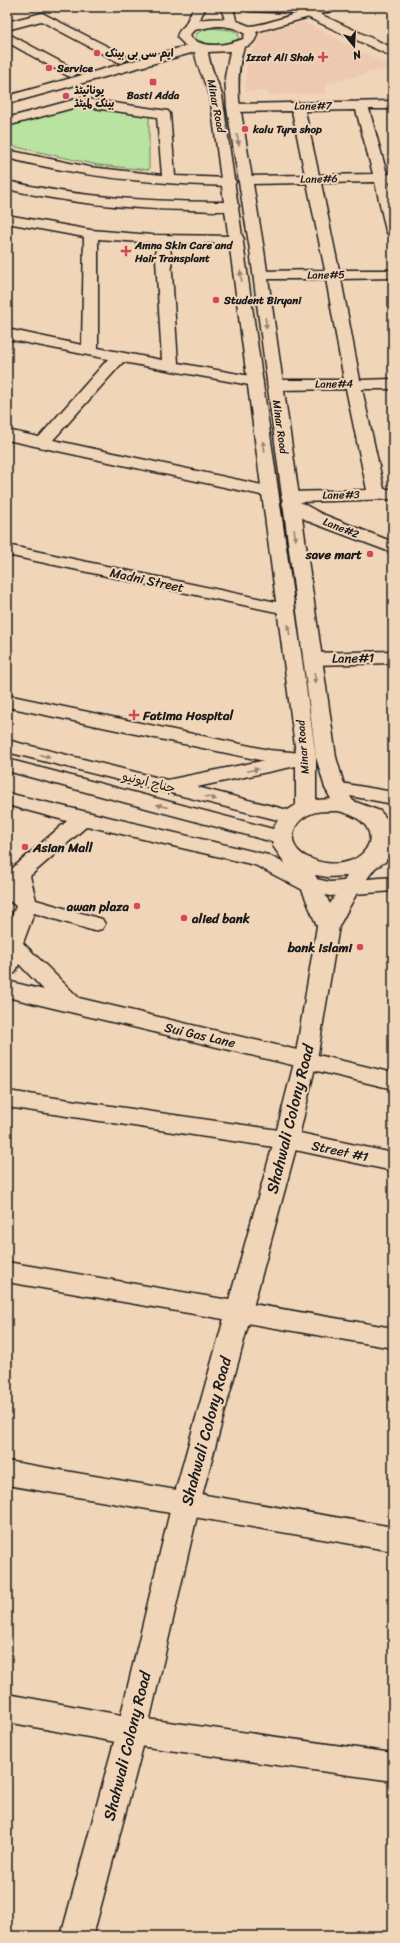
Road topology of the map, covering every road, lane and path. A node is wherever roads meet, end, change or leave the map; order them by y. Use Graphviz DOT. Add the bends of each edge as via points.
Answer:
graph roads {
  1 [pos="200,7"];
  2 [pos="227,7"];
  3 [pos="249,7"];
  4 [pos="330,7"];
  5 [pos="303,10"];
  6 [pos="232,24"];
  7 [pos="7,26"];
  8 [pos="249,30"];
  9 [pos="186,32"];
  10 [pos="7,37"];
  11 [pos="238,46"];
  12 [pos="200,47"];
  13 [pos="391,50"];
  14 [pos="123,63"];
  15 [pos="208,71"];
  16 [pos="72,73"];
  17 [pos="223,88"];
  18 [pos="7,92"];
  19 [pos="7,100"];
  20 [pos="361,105"];
  21 [pos="393,105"];
  22 [pos="298,107"];
  23 [pos="233,108"];
  24 [pos="7,122"];
  25 [pos="7,154"];
  26 [pos="70,168"];
  27 [pos="387,178"];
  28 [pos="314,179"];
  29 [pos="169,180"];
  30 [pos="237,181"];
  31 [pos="7,185"];
  32 [pos="42,193"];
  33 [pos="232,206"];
  34 [pos="9,222"];
  35 [pos="393,231"];
  36 [pos="91,234"];
  37 [pos="162,239"];
  38 [pos="237,245"];
  39 [pos="256,250"];
  40 [pos="393,274"];
  41 [pos="333,275"];
  42 [pos="260,276"];
  43 [pos="7,334"];
  44 [pos="90,350"];
  45 [pos="120,357"];
  46 [pos="170,366"];
  47 [pos="255,380"];
  48 [pos="353,384"];
  49 [pos="393,384"];
  50 [pos="275,385"];
  51 [pos="7,435"];
  52 [pos="42,443"];
  53 [pos="267,464"];
  54 [pos="286,464"];
  55 [pos="270,492"];
  56 [pos="385,494"];
  57 [pos="290,500"];
  58 [pos="393,548"];
  59 [pos="7,550"];
  60 [pos="286,610"];
  61 [pos="393,657"];
  62 [pos="312,659"];
  63 [pos="7,701"];
  64 [pos="7,746"];
  65 [pos="306,758"];
  66 [pos="7,765"];
  67 [pos="159,785"];
  68 [pos="335,788"];
  69 [pos="393,798"];
  70 [pos="7,799"];
  71 [pos="345,805"];
  72 [pos="298,813"];
  73 [pos="83,818"];
  74 [pos="385,824"];
  75 [pos="282,842"];
  76 [pos="378,862"];
  77 [pos="11,883"];
  78 [pos="393,884"];
  79 [pos="310,885"];
  80 [pos="349,888"];
  81 [pos="27,904"];
  82 [pos="94,924"];
  83 [pos="328,926"];
  84 [pos="12,944"];
  85 [pos="7,968"];
  86 [pos="7,989"];
  87 [pos="73,1006"];
  88 [pos="306,1059"];
  89 [pos="393,1081"];
  90 [pos="7,1098"];
  91 [pos="286,1140"];
  92 [pos="393,1162"];
  93 [pos="7,1272"];
  94 [pos="238,1312"];
  95 [pos="393,1338"];
  96 [pos="7,1474"];
  97 [pos="186,1503"];
  98 [pos="393,1539"];
  99 [pos="7,1708"];
  100 [pos="132,1731"];
  101 [pos="393,1767"];
  102 [pos="77,1936"];
  1 -- 9 [label="street"];
  2 -- 6 [label="street"];
  3 -- 5 [label="street"];
  4 -- 5 [label="street"];
  5 -- 6 [label="street"];
  5 -- 8 [label="street"];
  5 -- 13 [label="street"];
  6 -- 8 [label="street"];
  6 -- 9 [label="street" via="216,22"];
  7 -- 14 [label="street" via="42,17"];
  8 -- 11 [label="street" via="249,41"];
  9 -- 12 [label="street" via="188,42"];
  9 -- 14 [label="street"];
  10 -- 16 [label="street"];
  11 -- 12 [label="street"];
  11 -- 17 [label="street, Minar Road"];
  12 -- 14 [label="street"];
  12 -- 15 [label="street, Minar Road" via="202,60"];
  14 -- 15 [label="street" via="160,62 190,65"];
  14 -- 16 [label="street"];
  14 -- 19 [label="street"];
  15 -- 17 [label="street, Minar Road"];
  16 -- 18 [label="street"];
  17 -- 23 [label="street, Minar Road"];
  17 -- 30 [label="street, Minar Road"];
  20 -- 21 [label="street, Lane#7"];
  20 -- 22 [label="street, Lane#7"];
  20 -- 27 [label="street"];
  22 -- 23 [label="street, Lane#7"];
  22 -- 28 [label="street"];
  23 -- 30 [label="street, Minar Road, one-way"];
  24 -- 29 [label="street" via="80,102 163,114"];
  25 -- 26 [label="street, Lane#6"];
  26 -- 29 [label="street, Lane#6"];
  26 -- 32 [label="street"];
  27 -- 28 [label="street, Lane#6"];
  27 -- 35 [label="street"];
  28 -- 30 [label="street, Lane#6"];
  28 -- 41 [label="street"];
  29 -- 30 [label="street, Lane#6"];
  30 -- 33 [label="street, Minar Road"];
  30 -- 39 [label="street, Minar Road"];
  31 -- 32 [label="street"];
  32 -- 33 [label="street" via="114,204"];
  32 -- 34 [label="street"];
  33 -- 38 [label="street, Minar Road"];
  34 -- 36 [label="street"];
  36 -- 37 [label="street"];
  36 -- 44 [label="street"];
  37 -- 38 [label="street"];
  37 -- 46 [label="street"];
  38 -- 39 [label="street"];
  47 -- 38 [label="street, Minar Road, one-way"];
  39 -- 42 [label="street, Minar Road"];
  40 -- 41 [label="street, Lane#5"];
  41 -- 42 [label="street, Lane#5"];
  41 -- 48 [label="street"];
  42 -- 50 [label="street, Minar Road, one-way"];
  43 -- 44 [label="street"];
  44 -- 45 [label="street"];
  45 -- 46 [label="street"];
  45 -- 52 [label="street"];
  46 -- 47 [label="street"];
  53 -- 47 [label="street, Minar Road, one-way"];
  48 -- 49 [label="street, Lane#4"];
  48 -- 50 [label="street, Lane#4"];
  48 -- 56 [label="street"];
  50 -- 54 [label="street, Minar Road"];
  51 -- 52 [label="street"];
  52 -- 55 [label="street"];
  53 -- 54 [label="street"];
  53 -- 55 [label="street, Minar Road"];
  54 -- 57 [label="street, Minar Road"];
  55 -- 60 [label="street, Minar Road"];
  56 -- 57 [label="street, Lane#3"];
  57 -- 58 [label="street, Lane#2" via="316,518"];
  57 -- 62 [label="street, Minar Road, one-way"];
  59 -- 60 [label="street, Madni Street"];
  65 -- 60 [label="street, Minar Road, one-way"];
  61 -- 62 [label="street, Lane#1"];
  62 -- 68 [label="street, Minar Road, one-way" via="326,757"];
  63 -- 65 [label="street" via="269,756"];
  64 -- 67 [label="street, جناح ایونیو, one-way"];
  67 -- 65 [label="street, one-way" via="194,782"];
  65 -- 72 [label="street, Minar Road"];
  75 -- 66 [label="street, جناح ایونیو, one-way"];
  67 -- 72 [label="street, جناح ایونیو, one-way"];
  68 -- 69 [label="street"];
  68 -- 71 [label="street, Minar Road"];
  70 -- 73 [label="street"];
  71 -- 72 [label="street" via="325,804"];
  71 -- 74 [label="street" via="363,810"];
  72 -- 75 [label="street" via="282,830"];
  73 -- 77 [label="street"];
  73 -- 79 [label="street" via="260,860"];
  74 -- 76 [label="street" via="386,839"];
  75 -- 76 [label="street" via="296,860 318,869 344,870"];
  75 -- 79 [label="street"];
  76 -- 80 [label="street, Shahwali Colony Road"];
  77 -- 81 [label="street"];
  78 -- 80 [label="street"];
  79 -- 80 [label="street" via="330,889"];
  79 -- 83 [label="street"];
  80 -- 83 [label="street, Shahwali Colony Road"];
  81 -- 82 [label="street"];
  81 -- 84 [label="street"];
  83 -- 88 [label="street, Shahwali Colony Road"];
  84 -- 85 [label="street"];
  84 -- 87 [label="street"];
  86 -- 87 [label="street, Sui Gas Lane"];
  87 -- 88 [label="street, Sui Gas Lane"];
  88 -- 89 [label="street, Sui Gas Lane"];
  88 -- 91 [label="street, Shahwali Colony Road"];
  90 -- 91 [label="street, Street #1"];
  91 -- 92 [label="street, Street #1"];
  91 -- 94 [label="street, Shahwali Colony Road"];
  93 -- 94 [label="street"];
  94 -- 95 [label="street"];
  94 -- 97 [label="street, Shahwali Colony Road"];
  96 -- 97 [label="street"];
  97 -- 98 [label="street"];
  97 -- 100 [label="street, Shahwali Colony Road"];
  99 -- 100 [label="street"];
  100 -- 101 [label="street"];
  100 -- 102 [label="street, Shahwali Colony Road"];
}
